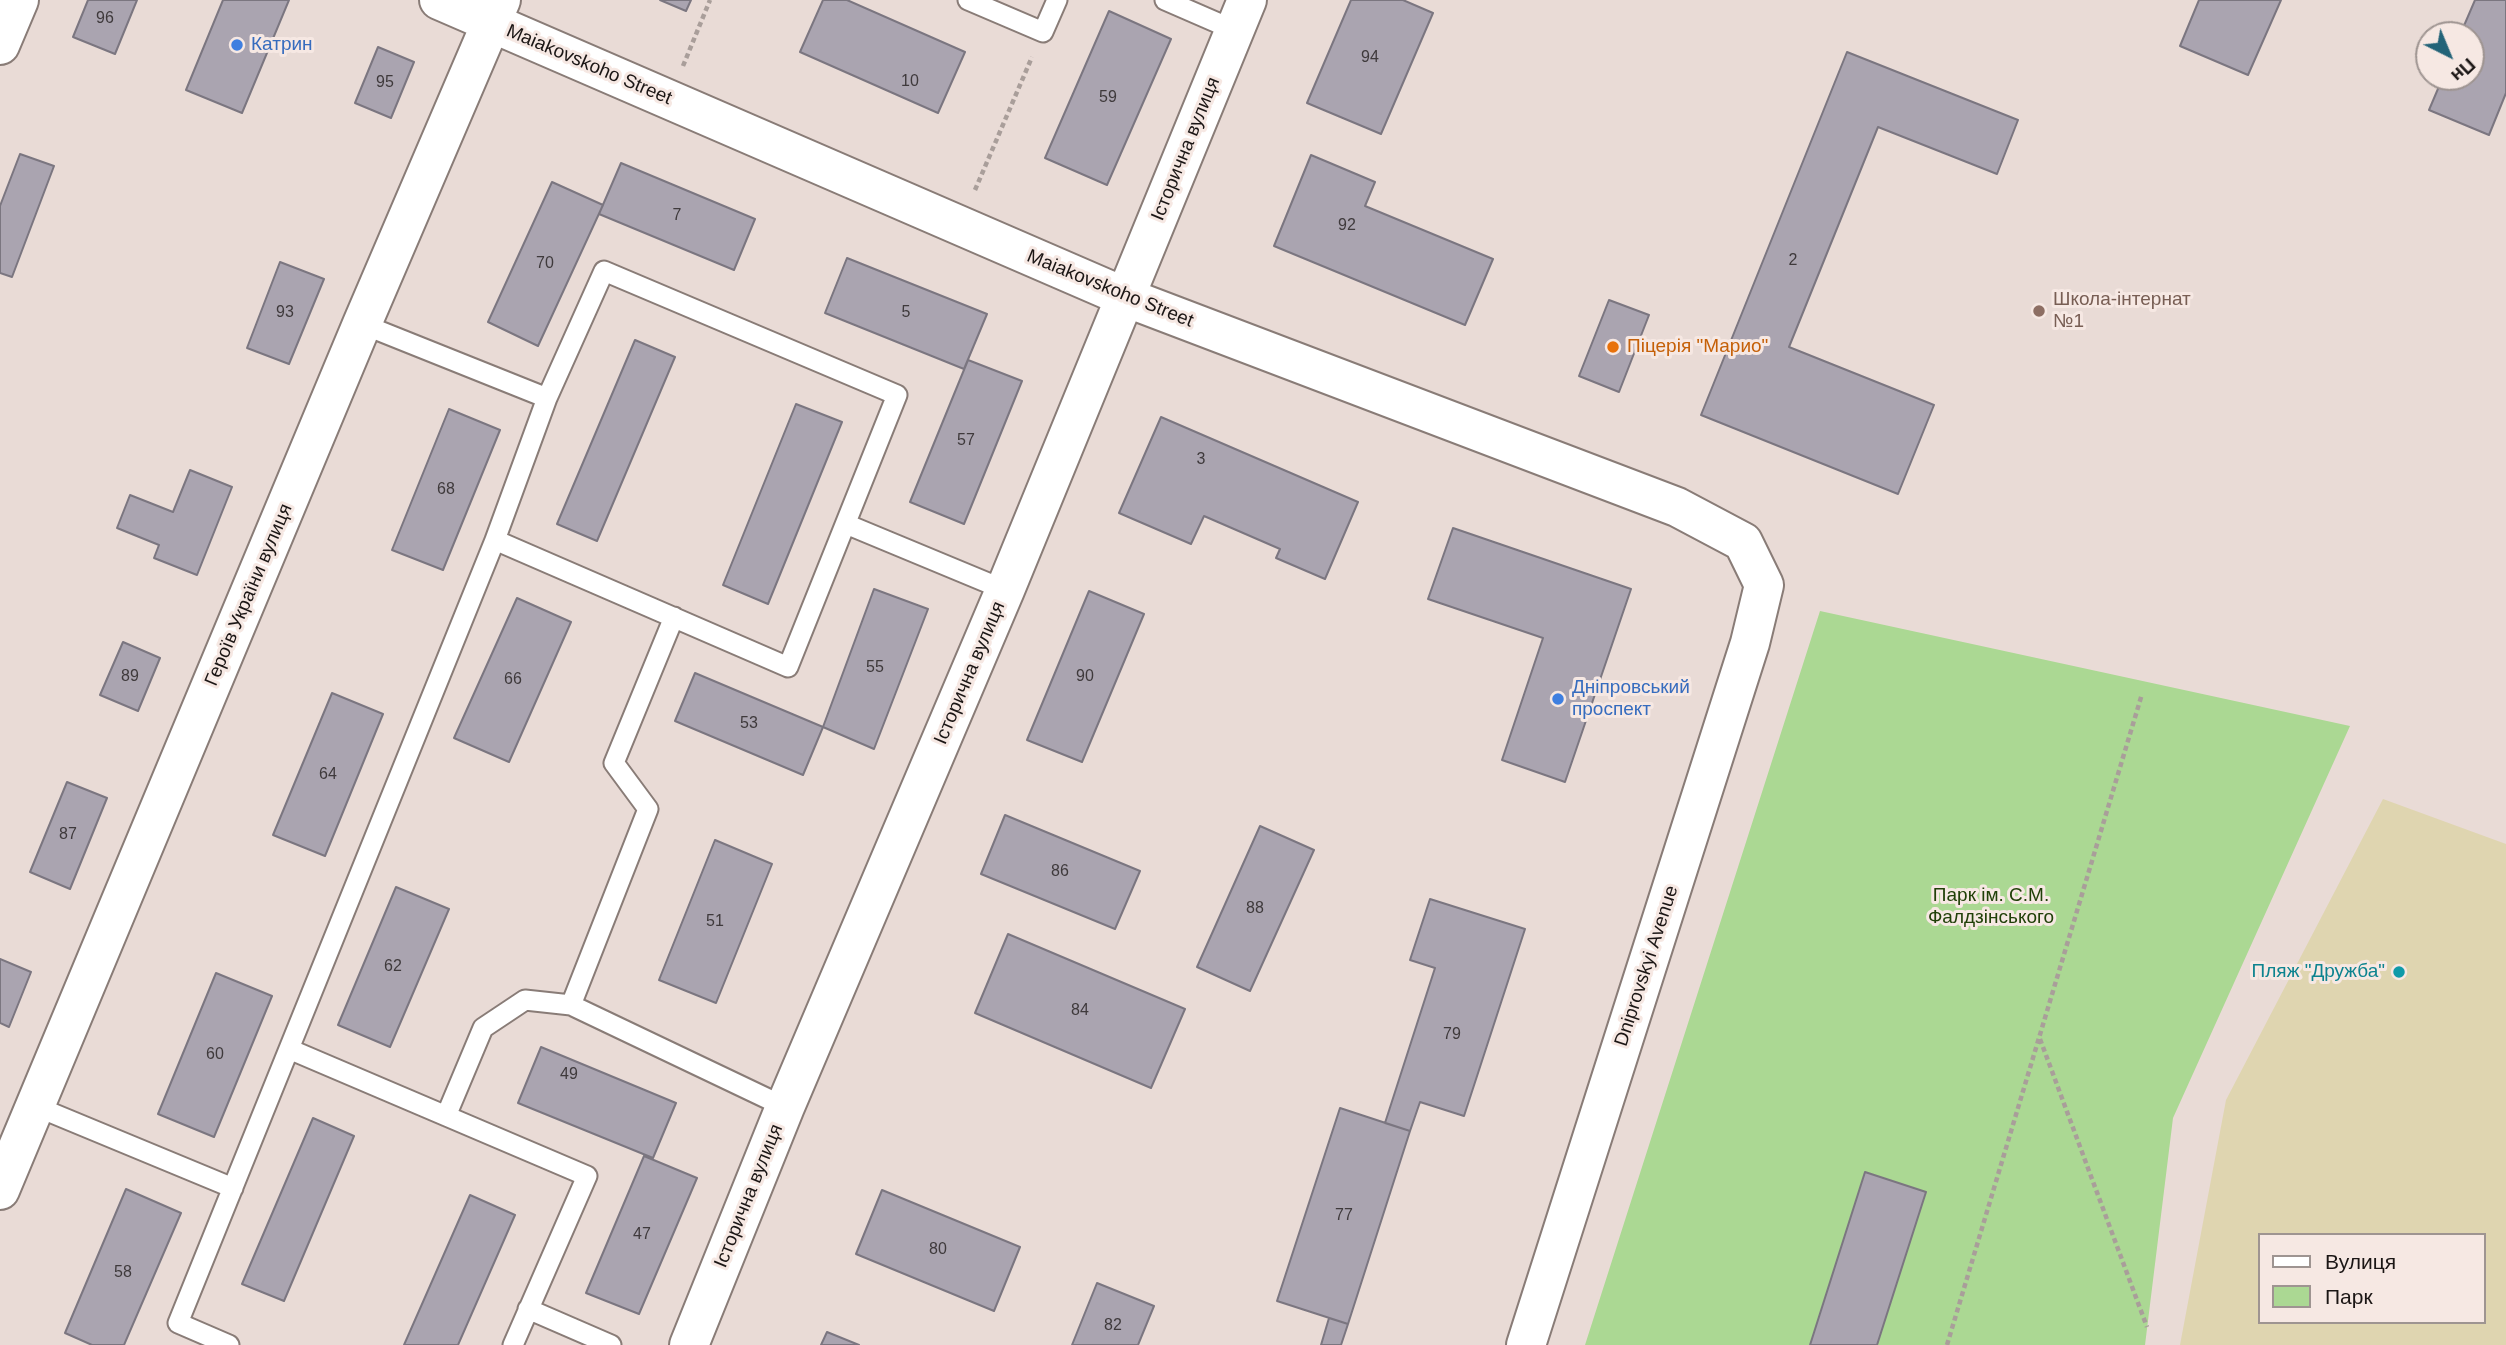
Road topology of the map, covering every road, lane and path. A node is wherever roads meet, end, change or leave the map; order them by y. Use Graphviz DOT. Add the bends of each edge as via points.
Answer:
graph roads {
  1 [pos="19,0"];
  2 [pos="439,0"];
  3 [pos="710,0"];
  4 [pos="968,0"];
  5 [pos="1057,0"];
  6 [pos="1165,0"];
  7 [pos="496,12"];
  8 [pos="1241,15"];
  9 [pos="1043,32"];
  10 [pos="0,45"];
  11 [pos="682,66"];
  12 [pos="975,191"];
  13 [pos="1125,297"];
  14 [pos="362,324"];
  15 [pos="547,398"];
  16 [pos="846,524"];
  17 [pos="495,540"];
  18 [pos="1763,585"];
  19 [pos="1005,590"];
  20 [pos="674,617"];
  21 [pos="2142,694"];
  22 [pos="571,1005"];
  23 [pos="2039,1038"];
  24 [pos="289,1049"];
  25 [pos="36,1106"];
  26 [pos="785,1107"];
  27 [pos="446,1116"];
  28 [pos="233,1188"];
  29 [pos="0,1190"];
  30 [pos="528,1308"];
  31 [pos="2147,1327"];
  32 [pos="229,1345"];
  33 [pos="513,1345"];
  34 [pos="611,1345"];
  35 [pos="689,1345"];
  36 [pos="1526,1345"];
  37 [pos="1947,1345"];
  1 -- 10 [label="street"];
  2 -- 7 [label="street, Maiakovskoho Street"];
  3 -- 11 [label="path"];
  4 -- 9 [label="lane"];
  5 -- 9 [label="lane"];
  6 -- 8 [label="lane"];
  7 -- 13 [label="street, Maiakovskoho Street"];
  7 -- 14 [label="street, Героїв України вулиця"];
  8 -- 13 [label="street, Історична вулиця"];
  9 -- 12 [label="path"];
  13 -- 18 [label="street, Maiakovskoho Street" via="1676,507 1744,542"];
  13 -- 19 [label="street, Історична вулиця"];
  14 -- 15 [label="lane"];
  14 -- 25 [label="street, Героїв України вулиця"];
  15 -- 16 [label="lane" via="604,271 859,378 897,395"];
  15 -- 17 [label="lane"];
  16 -- 19 [label="lane"];
  16 -- 20 [label="lane" via="788,667"];
  17 -- 20 [label="lane"];
  17 -- 24 [label="lane"];
  18 -- 36 [label="street, Dniprovskyi Avenue" via="1750,643"];
  19 -- 26 [label="street, Історична вулиця"];
  20 -- 22 [label="lane" via="614,763 648,809"];
  21 -- 23 [label="path"];
  22 -- 26 [label="lane"];
  22 -- 27 [label="lane" via="525,1000 483,1028"];
  23 -- 31 [label="path"];
  23 -- 37 [label="path"];
  24 -- 27 [label="lane"];
  24 -- 28 [label="lane"];
  25 -- 28 [label="lane"];
  25 -- 29 [label="street, Героїв України вулиця"];
  26 -- 35 [label="street, Історична вулиця"];
  27 -- 30 [label="lane" via="587,1176"];
  28 -- 32 [label="lane" via="178,1323"];
  30 -- 33 [label="lane"];
  30 -- 34 [label="lane"];
}
